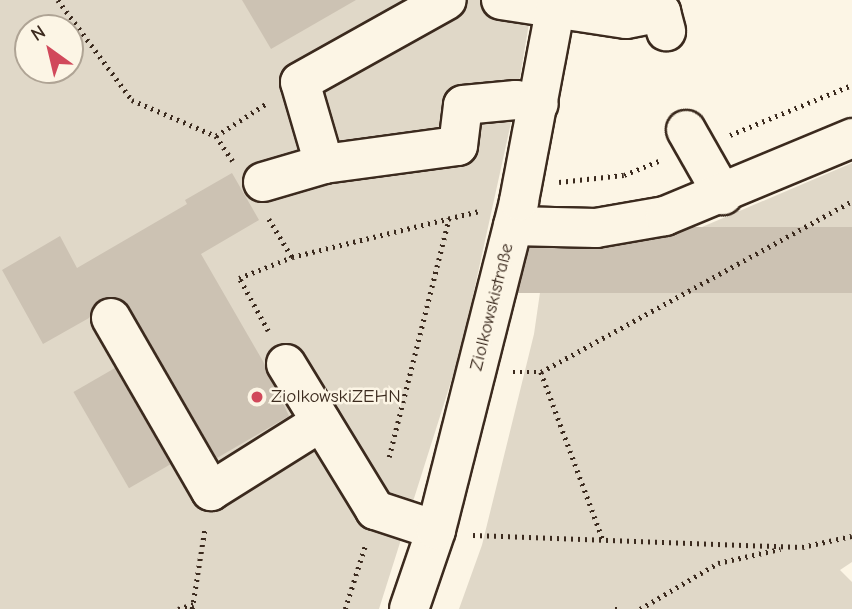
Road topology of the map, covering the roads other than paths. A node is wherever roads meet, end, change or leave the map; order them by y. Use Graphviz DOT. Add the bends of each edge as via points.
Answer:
graph roads {
  1 [pos="447,0"];
  2 [pos="501,0"];
  3 [pos="557,3"];
  4 [pos="671,14"];
  5 [pos="539,104"];
  6 [pos="686,130"];
  7 [pos="852,138"];
  8 [pos="324,164"];
  9 [pos="255,186"];
  10 [pos="723,195"];
  11 [pos="516,213"];
  12 [pos="111,318"];
  13 [pos="286,364"];
  14 [pos="321,422"];
  15 [pos="436,530"];
  16 [pos="409,609"];
  1 -- 8 [label="street" via="300,82"];
  2 -- 3 [label="street"];
  3 -- 4 [label="street" via="626,19"];
  3 -- 5 [label="street, Ziolkowskistraße"];
  5 -- 8 [label="street" via="516,100 463,105 458,146"];
  5 -- 11 [label="street, Ziolkowskistraße"];
  6 -- 10 [label="street"];
  7 -- 10 [label="street"];
  8 -- 9 [label="street"];
  10 -- 11 [label="street" via="665,216 596,228"];
  11 -- 15 [label="street, Ziolkowskistraße"];
  12 -- 14 [label="street" via="211,491"];
  13 -- 14 [label="street"];
  14 -- 15 [label="street" via="375,510"];
  15 -- 16 [label="street, Ziolkowskistraße"];
}
